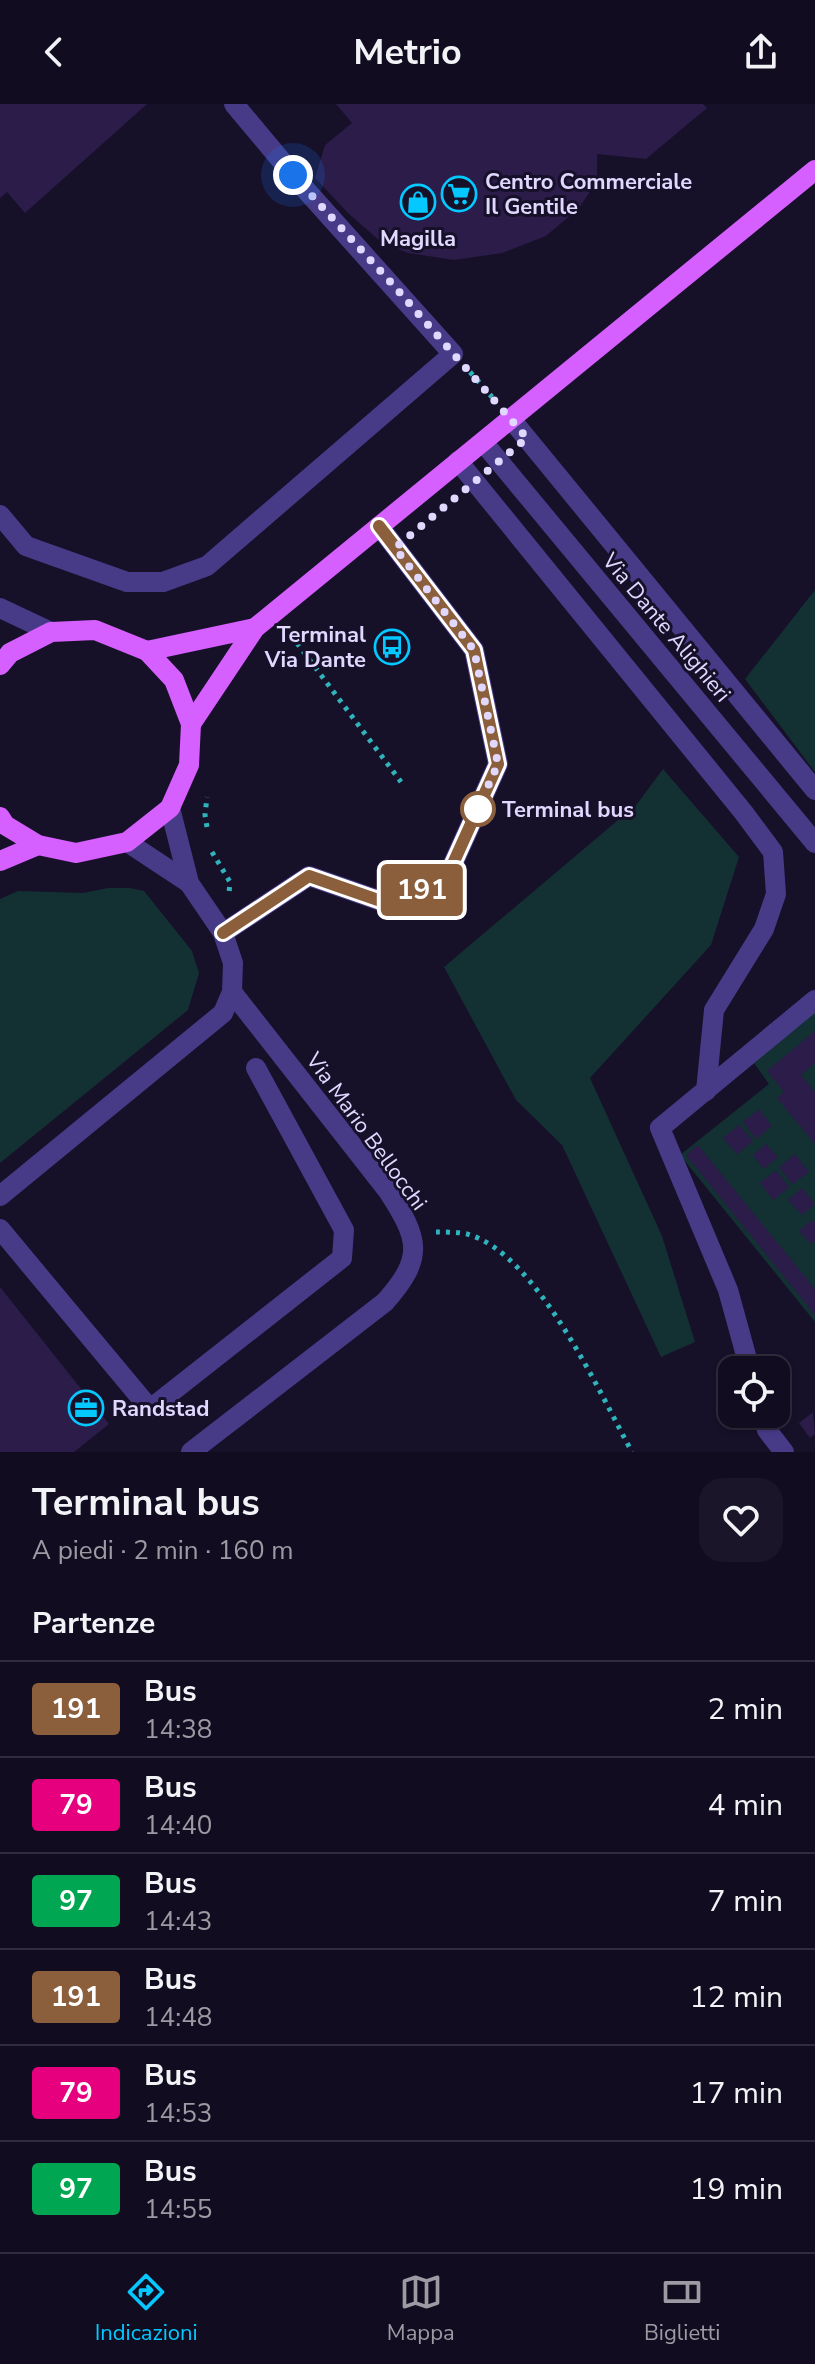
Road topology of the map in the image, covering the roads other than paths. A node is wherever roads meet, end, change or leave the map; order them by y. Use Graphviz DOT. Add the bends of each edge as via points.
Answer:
graph roads {
  1 [pos="234,104"];
  2 [pos="815,170"];
  3 [pos="511,419"];
  4 [pos="483,442"];
  5 [pos="458,461"];
  6 [pos="0,515"];
  7 [pos="379,526"];
  8 [pos="0,608"];
  9 [pos="255,628"];
  10 [pos="51,632"];
  11 [pos="147,651"];
  12 [pos="0,665"];
  13 [pos="191,724"];
  14 [pos="815,790"];
  15 [pos="170,808"];
  16 [pos="0,817"];
  17 [pos="127,842"];
  18 [pos="815,843"];
  19 [pos="38,845"];
  20 [pos="0,861"];
  21 [pos="189,883"];
  22 [pos="223,933"];
  23 [pos="232,992"];
  24 [pos="815,1000"];
  25 [pos="256,1068"];
  26 [pos="706,1091"];
  27 [pos="0,1196"];
  28 [pos="0,1229"];
  29 [pos="746,1356"];
  30 [pos="766,1428"];
  31 [pos="191,1452"];
  32 [pos="784,1452"];
  1 -- 6 [label="street" via="453,354 207,566 163,582 127,582 26,546"];
  2 -- 3 [label="main road"];
  3 -- 4 [label="main road"];
  3 -- 14 [label="street"];
  4 -- 5 [label="main road"];
  4 -- 18 [label="street, Via Dante Alighieri"];
  5 -- 7 [label="main road"];
  5 -- 26 [label="street" via="773,852 776,894 764,929 714,1010"];
  7 -- 9 [label="main road"];
  7 -- 22 [label="street" via="474,650 498,764 452,866 401,908 309,876"];
  8 -- 10 [label="street"];
  9 -- 11 [label="main road"];
  9 -- 13 [label="main road"];
  10 -- 11 [label="main road" via="95,630"];
  10 -- 12 [label="main road" via="10,653"];
  11 -- 13 [label="main road" via="174,680"];
  13 -- 15 [label="main road" via="189,765"];
  15 -- 17 [label="main road"];
  15 -- 21 [label="street"];
  16 -- 19 [label="main road"];
  17 -- 19 [label="main road" via="76,853"];
  17 -- 21 [label="street"];
  19 -- 20 [label="main road"];
  21 -- 22 [label="street"];
  22 -- 23 [label="street" via="233,963"];
  23 -- 27 [label="street" via="223,1013"];
  23 -- 31 [label="street, Via Mario Bellocchi" via="388,1191 408,1223 413,1261 385,1302"];
  24 -- 26 [label="street"];
  25 -- 28 [label="street" via="344,1230 342,1258 150,1409"];
  26 -- 29 [label="street" via="660,1128 728,1290"];
  30 -- 32 [label="street"];
}
